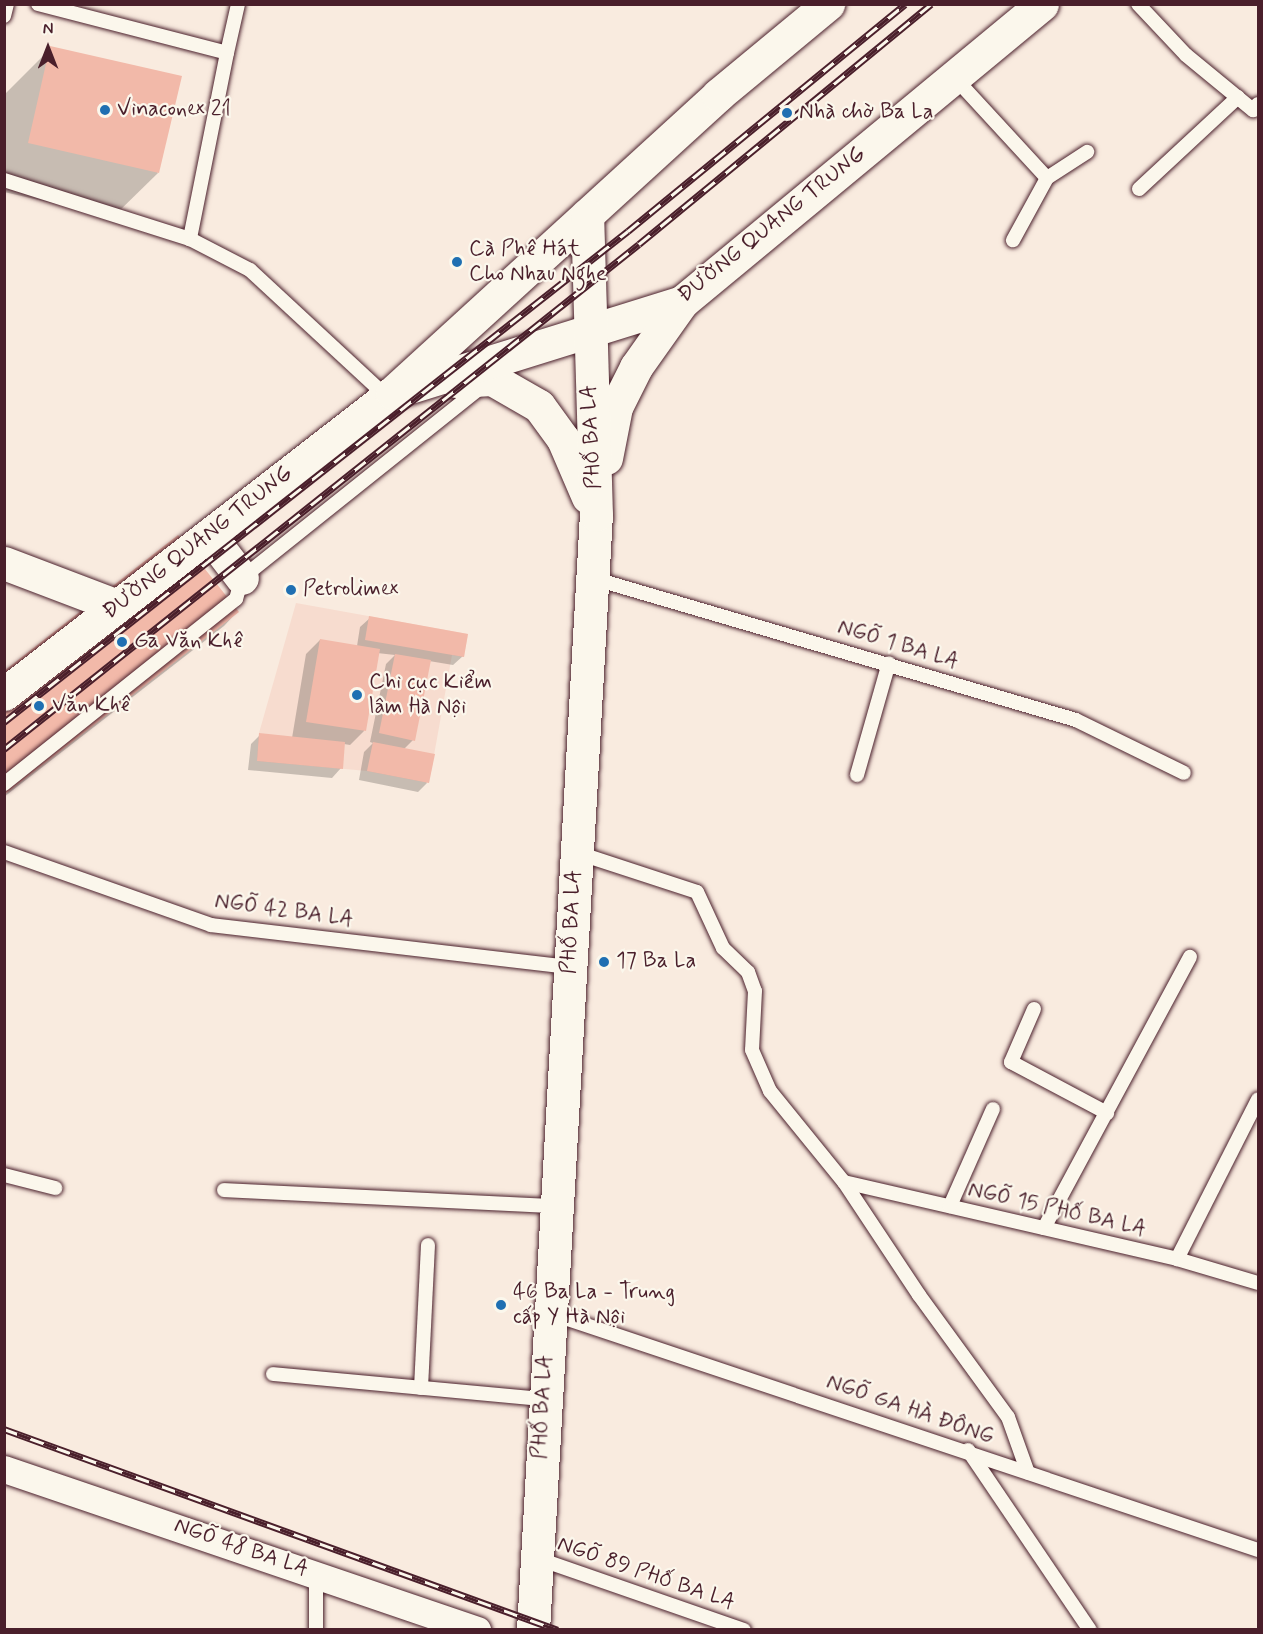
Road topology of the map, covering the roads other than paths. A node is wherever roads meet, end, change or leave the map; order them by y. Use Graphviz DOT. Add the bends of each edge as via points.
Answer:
graph roads {
  1 [pos="7,4"];
  2 [pos="38,4"];
  3 [pos="238,4"];
  4 [pos="828,4"];
  5 [pos="1042,4"];
  6 [pos="1138,4"];
  7 [pos="4,16"];
  8 [pos="227,53"];
  9 [pos="954,77"];
  10 [pos="1238,97"];
  11 [pos="1258,104"];
  12 [pos="1087,152"];
  13 [pos="1047,178"];
  14 [pos="4,180"];
  15 [pos="1139,189"];
  16 [pos="587,215"];
  17 [pos="190,239"];
  18 [pos="1013,240"];
  19 [pos="682,302"];
  20 [pos="588,331"];
  21 [pos="492,379"];
  22 [pos="390,395"];
  23 [pos="596,515"];
  24 [pos="209,535"];
  25 [pos="4,563"];
  26 [pos="242,578"];
  27 [pos="592,578"];
  28 [pos="117,606"];
  29 [pos="889,663"];
  30 [pos="4,694"];
  31 [pos="1184,773"];
  32 [pos="857,775"];
  33 [pos="4,784"];
  34 [pos="4,852"];
  35 [pos="576,853"];
  36 [pos="1190,957"];
  37 [pos="569,967"];
  38 [pos="1034,1009"];
  39 [pos="1258,1099"];
  40 [pos="993,1109"];
  41 [pos="1107,1113"];
  42 [pos="4,1175"];
  43 [pos="844,1182"];
  44 [pos="55,1188"];
  45 [pos="224,1190"];
  46 [pos="555,1206"];
  47 [pos="950,1206"];
  48 [pos="1044,1228"];
  49 [pos="428,1245"];
  50 [pos="1177,1259"];
  51 [pos="1258,1283"];
  52 [pos="548,1312"];
  53 [pos="273,1374"];
  54 [pos="421,1388"];
  55 [pos="543,1399"];
  56 [pos="968,1450"];
  57 [pos="4,1469"];
  58 [pos="1028,1473"];
  59 [pos="1258,1550"];
  60 [pos="535,1558"];
  61 [pos="316,1574"];
  62 [pos="316,1629"];
  63 [pos="477,1629"];
  64 [pos="533,1629"];
  65 [pos="744,1629"];
  66 [pos="1090,1629"];
  1 -- 7 [label="lane"];
  2 -- 8 [label="lane"];
  3 -- 8 [label="lane"];
  4 -- 16 [label="main road, ĐƯỜNG QUANG TRUNG" via="718,95"];
  5 -- 9 [label="main road, ĐƯỜNG QUANG TRUNG"];
  6 -- 10 [label="lane" via="1186,55"];
  8 -- 17 [label="lane"];
  9 -- 13 [label="lane"];
  9 -- 19 [label="main road, ĐƯỜNG QUANG TRUNG"];
  10 -- 11 [label="lane" via="1253,110"];
  10 -- 15 [label="lane"];
  12 -- 13 [label="lane"];
  13 -- 18 [label="lane"];
  14 -- 17 [label="lane"];
  16 -- 20 [label="main road, PHỐ BA LA"];
  16 -- 22 [label="main road, ĐƯỜNG QUANG TRUNG"];
  17 -- 22 [label="lane" via="250,270"];
  19 -- 20 [label="main road, ĐƯỜNG QUANG TRUNG"];
  19 -- 23 [label="main road" via="636,367 615,407"];
  20 -- 22 [label="main road, ĐƯỜNG QUANG TRUNG"];
  20 -- 23 [label="main road, PHỐ BA LA"];
  21 -- 22 [label="main road" via="456,381"];
  21 -- 23 [label="main road" via="539,406 563,439"];
  21 -- 26 [label="lane"];
  22 -- 24 [label="main road, ĐƯỜNG QUANG TRUNG"];
  23 -- 27 [label="main road, PHỐ BA LA"];
  24 -- 26 [label="main road"];
  24 -- 28 [label="main road, ĐƯỜNG QUANG TRUNG"];
  25 -- 28 [label="main road"];
  26 -- 33 [label="lane" via="236,599"];
  27 -- 29 [label="lane, NGÕ 1 BA LA"];
  27 -- 35 [label="main road, PHỐ BA LA"];
  28 -- 30 [label="main road, ĐƯỜNG QUANG TRUNG"];
  29 -- 31 [label="lane, NGÕ 1 BA LA" via="1076,720"];
  29 -- 32 [label="lane"];
  34 -- 37 [label="lane, NGÕ 42 BA LA" via="211,925"];
  35 -- 37 [label="main road, PHỐ BA LA"];
  35 -- 43 [label="lane" via="697,892 723,948 748,972 755,991 752,1050 770,1091"];
  36 -- 41 [label="lane"];
  37 -- 46 [label="main road, PHỐ BA LA"];
  38 -- 41 [label="lane" via="1011,1062"];
  39 -- 50 [label="lane"];
  40 -- 47 [label="lane"];
  41 -- 48 [label="lane"];
  42 -- 44 [label="lane"];
  43 -- 47 [label="lane, NGÕ 15 PHỐ BA LA"];
  43 -- 58 [label="lane" via="919,1295 1008,1417"];
  45 -- 46 [label="lane"];
  46 -- 52 [label="main road, PHỐ BA LA"];
  47 -- 48 [label="lane, NGÕ 15 PHỐ BA LA"];
  48 -- 50 [label="lane, NGÕ 15 PHỐ BA LA"];
  49 -- 54 [label="lane"];
  50 -- 51 [label="lane, NGÕ 15 PHỐ BA LA"];
  52 -- 55 [label="main road, PHỐ BA LA"];
  52 -- 56 [label="lane, NGÕ GA HÀ ĐÔNG"];
  53 -- 54 [label="lane"];
  54 -- 55 [label="lane"];
  55 -- 60 [label="main road, PHỐ BA LA"];
  56 -- 58 [label="lane, NGÕ GA HÀ ĐÔNG"];
  56 -- 66 [label="lane"];
  57 -- 61 [label="street, NGÕ 48 BA LA"];
  58 -- 59 [label="lane, NGÕ GA HÀ ĐÔNG"];
  60 -- 64 [label="main road, PHỐ BA LA"];
  60 -- 65 [label="lane, NGÕ 89 PHỐ BA LA"];
  61 -- 62 [label="lane"];
  61 -- 63 [label="street, NGÕ 48 BA LA"];
}
